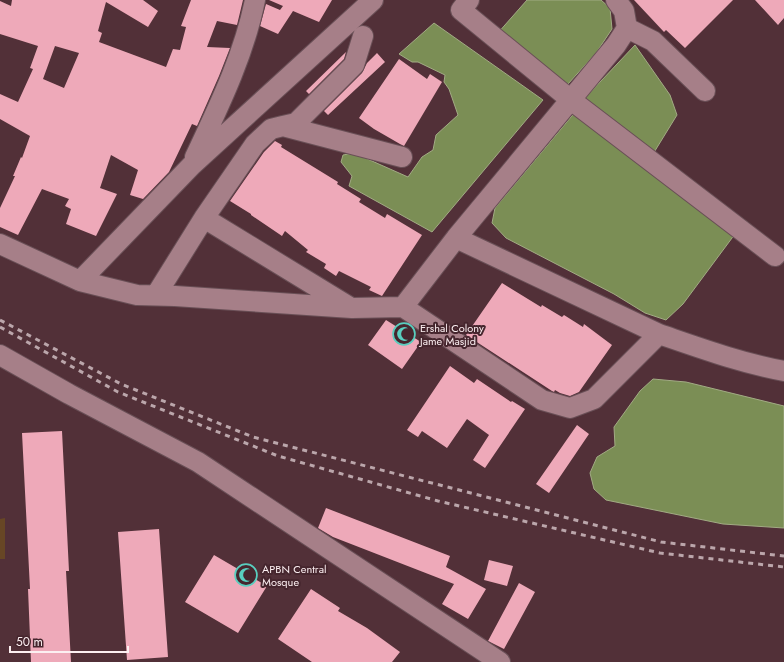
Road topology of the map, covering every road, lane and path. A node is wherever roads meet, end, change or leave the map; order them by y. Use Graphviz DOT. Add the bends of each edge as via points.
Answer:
graph roads {
  1 [pos="255,0"];
  2 [pos="373,0"];
  3 [pos="469,0"];
  4 [pos="616,0"];
  5 [pos="627,28"];
  6 [pos="363,36"];
  7 [pos="705,91"];
  8 [pos="571,100"];
  9 [pos="283,126"];
  10 [pos="402,157"];
  11 [pos="192,164"];
  12 [pos="204,218"];
  13 [pos="456,238"];
  14 [pos="0,244"];
  15 [pos="775,256"];
  16 [pos="80,281"];
  17 [pos="156,295"];
  18 [pos="403,307"];
  19 [pos="352,308"];
  20 [pos="659,334"];
  21 [pos="0,355"];
  22 [pos="784,371"];
  23 [pos="500,662"];
  1 -- 11 [label="street" via="231,78"];
  2 -- 11 [label="street"];
  3 -- 8 [label="street" via="461,10"];
  4 -- 5 [label="street" via="624,11"];
  5 -- 7 [label="street" via="653,41"];
  5 -- 8 [label="street" via="611,53"];
  6 -- 9 [label="street" via="354,65 296,123"];
  8 -- 13 [label="street"];
  8 -- 15 [label="street"];
  9 -- 10 [label="street"];
  9 -- 12 [label="street" via="271,129 255,144"];
  11 -- 16 [label="street"];
  12 -- 17 [label="street"];
  12 -- 19 [label="street"];
  13 -- 18 [label="street"];
  13 -- 20 [label="street"];
  14 -- 16 [label="street"];
  16 -- 17 [label="street" via="138,295"];
  17 -- 19 [label="street"];
  18 -- 19 [label="street"];
  18 -- 20 [label="street" via="542,400 570,408 594,398"];
  20 -- 22 [label="street" via="705,350"];
  21 -- 23 [label="street" via="198,462"];
}
